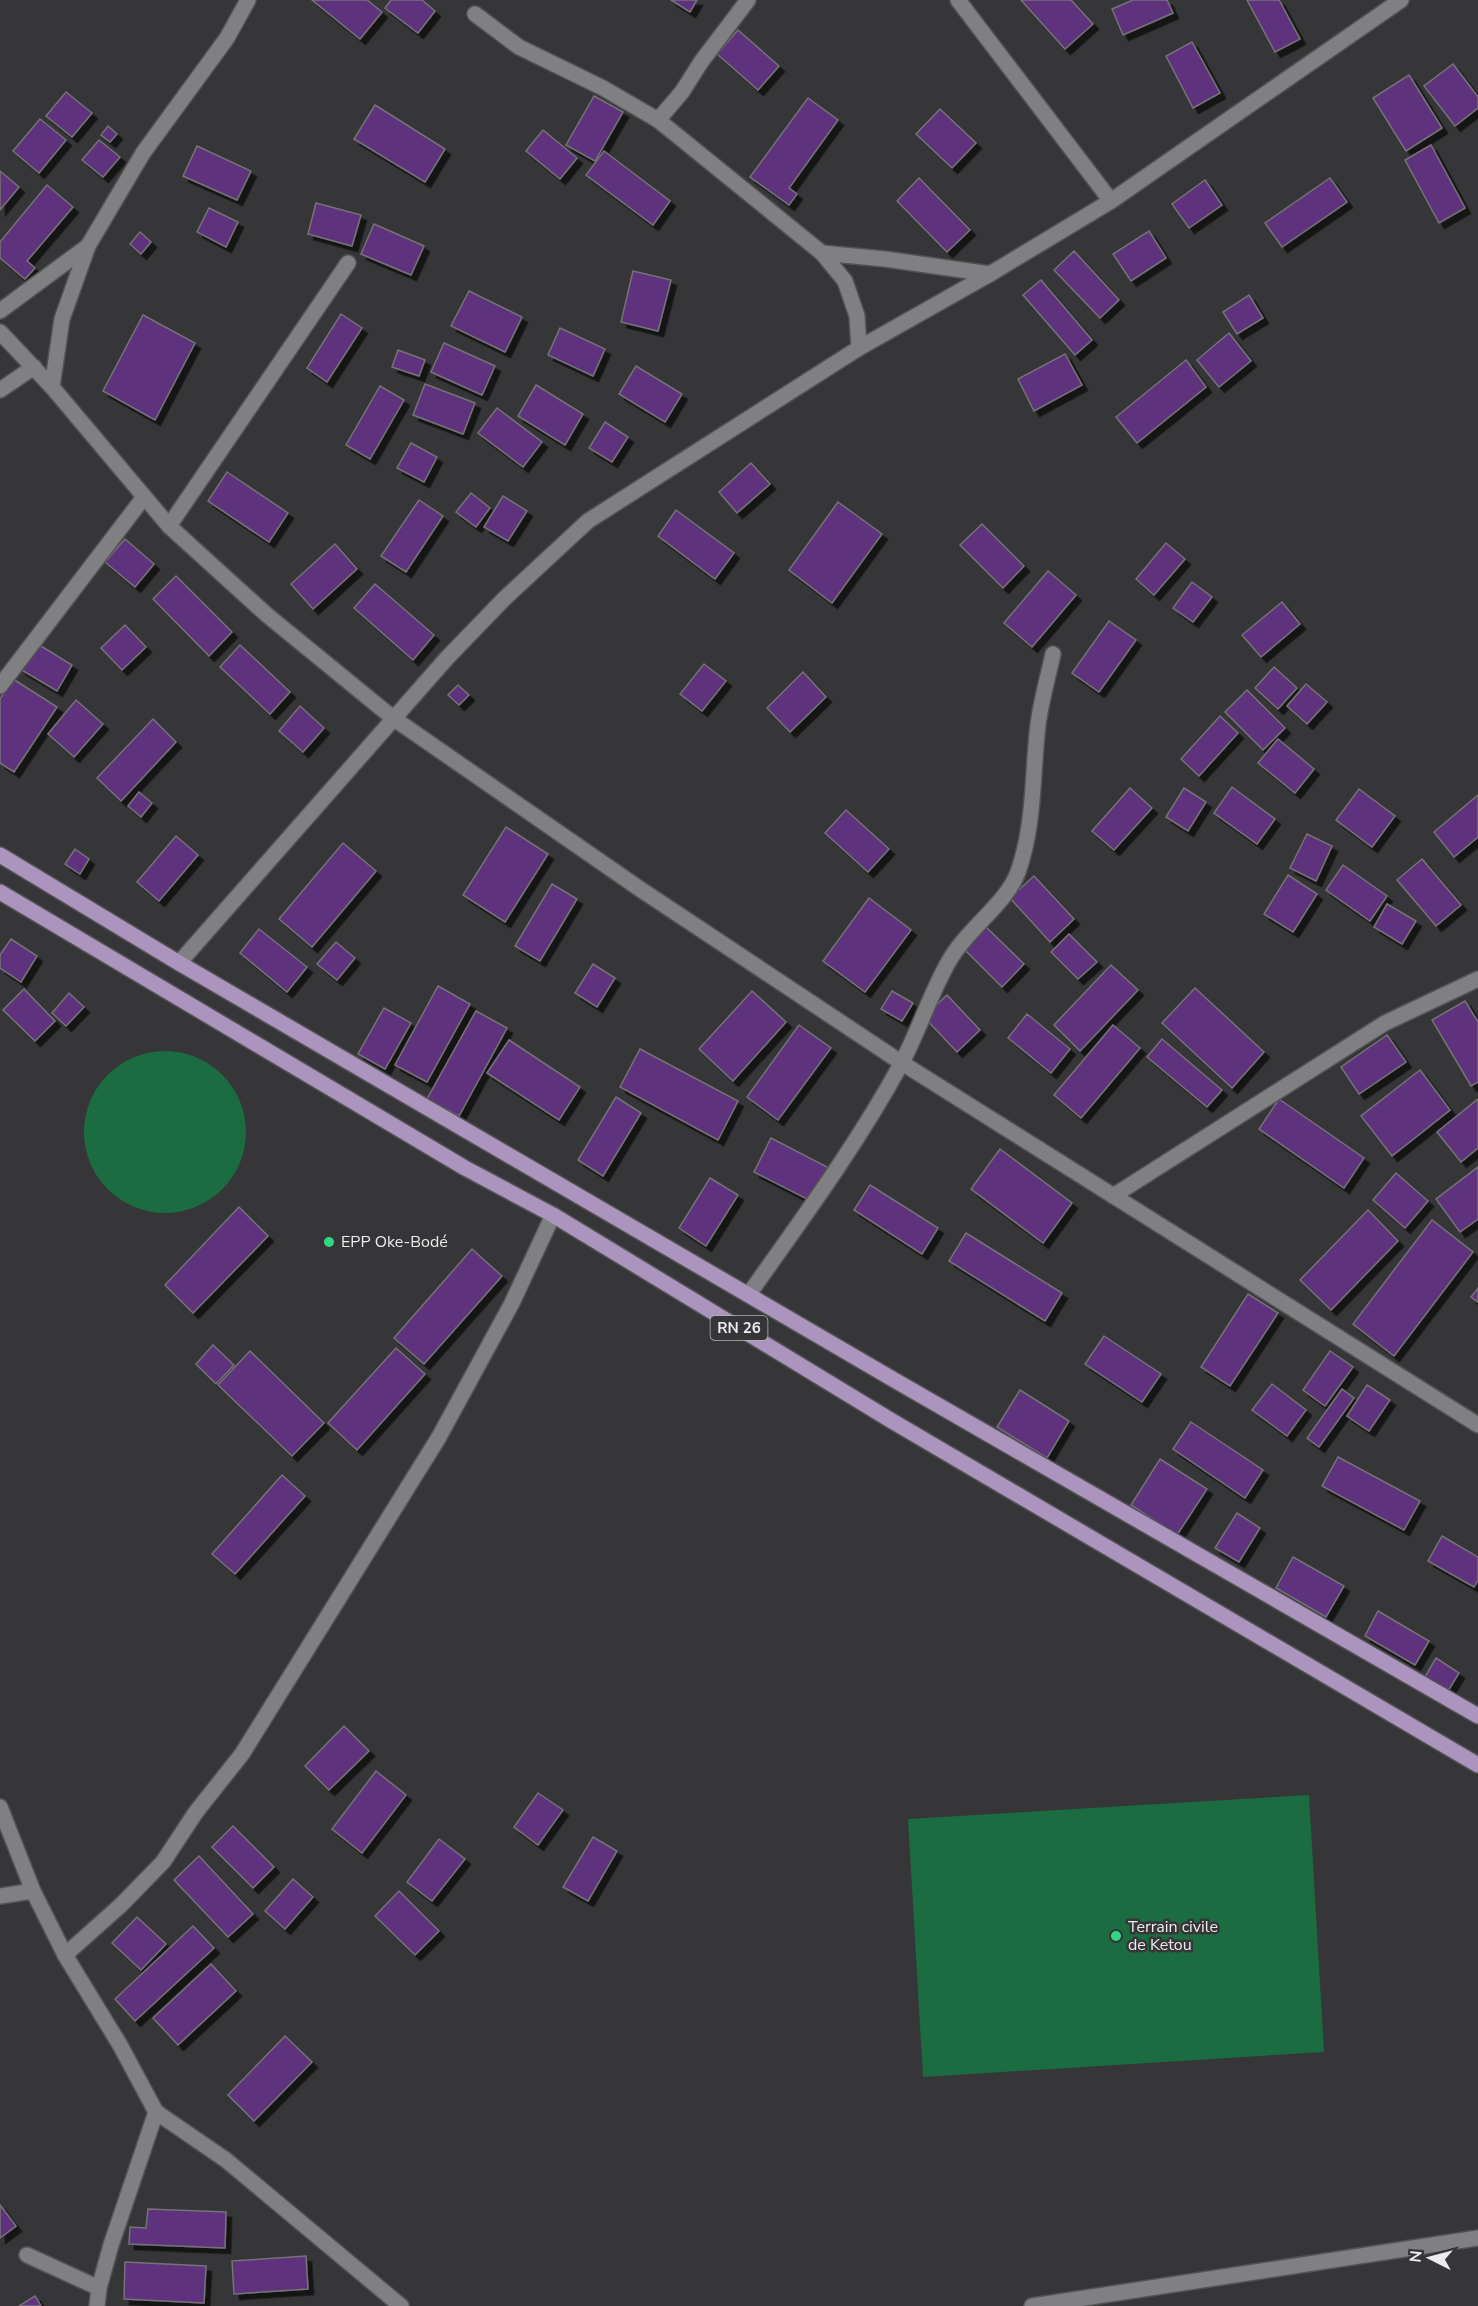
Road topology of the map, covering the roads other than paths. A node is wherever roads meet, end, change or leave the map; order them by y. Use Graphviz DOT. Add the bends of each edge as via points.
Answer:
graph roads {
  1 [pos="248,0"];
  2 [pos="748,0"];
  3 [pos="958,0"];
  4 [pos="1401,0"];
  5 [pos="475,14"];
  6 [pos="658,120"];
  7 [pos="1111,201"];
  8 [pos="88,246"];
  9 [pos="822,254"];
  10 [pos="348,263"];
  11 [pos="990,273"];
  12 [pos="0,311"];
  13 [pos="0,332"];
  14 [pos="859,348"];
  15 [pos="34,367"];
  16 [pos="52,387"];
  17 [pos="0,390"];
  18 [pos="144,498"];
  19 [pos="169,526"];
  20 [pos="1053,654"];
  21 [pos="0,686"];
  22 [pos="393,718"];
  23 [pos="0,855"];
  24 [pos="0,892"];
  25 [pos="179,963"];
  26 [pos="1478,979"];
  27 [pos="902,1063"];
  28 [pos="1113,1196"];
  29 [pos="553,1215"];
  30 [pos="749,1294"];
  31 [pos="1478,1425"];
  32 [pos="1478,1716"];
  33 [pos="1478,1765"];
  34 [pos="0,1807"];
  35 [pos="33,1891"];
  36 [pos="0,1896"];
  37 [pos="65,1955"];
  38 [pos="156,2112"];
  39 [pos="1478,2238"];
  40 [pos="27,2255"];
  41 [pos="99,2288"];
  42 [pos="97,2306"];
  43 [pos="401,2306"];
  44 [pos="1032,2306"];
  1 -- 8 [label="street" via="227,38 143,153"];
  2 -- 6 [label="street"];
  3 -- 7 [label="street"];
  4 -- 7 [label="street"];
  5 -- 6 [label="street" via="519,47"];
  6 -- 9 [label="street"];
  7 -- 11 [label="street"];
  8 -- 12 [label="street"];
  8 -- 16 [label="street" via="62,319"];
  9 -- 11 [label="street"];
  9 -- 14 [label="street" via="846,281 857,316"];
  10 -- 19 [label="street"];
  11 -- 14 [label="street"];
  13 -- 15 [label="street"];
  14 -- 22 [label="street" via="588,521 505,598"];
  15 -- 16 [label="street"];
  15 -- 17 [label="street"];
  16 -- 18 [label="street"];
  18 -- 19 [label="street"];
  18 -- 21 [label="street"];
  19 -- 22 [label="street" via="267,615"];
  20 -- 27 [label="street" via="1038,724 1029,830 1017,875 949,961"];
  22 -- 25 [label="street"];
  22 -- 27 [label="street"];
  23 -- 25 [label="main road, RN 26"];
  24 -- 29 [label="main road, RN 26" via="465,1168"];
  25 -- 30 [label="main road, RN 26"];
  26 -- 28 [label="street" via="1385,1023"];
  27 -- 28 [label="street"];
  27 -- 30 [label="street" via="857,1140"];
  28 -- 31 [label="street"];
  29 -- 33 [label="main road, RN 26" via="892,1421"];
  29 -- 37 [label="street" via="512,1303 440,1437 242,1754 163,1862"];
  30 -- 32 [label="main road, RN 26"];
  34 -- 35 [label="street"];
  35 -- 36 [label="street"];
  35 -- 37 [label="street"];
  37 -- 38 [label="street"];
  38 -- 41 [label="street"];
  38 -- 43 [label="street" via="226,2160"];
  39 -- 44 [label="street"];
  40 -- 41 [label="street"];
  41 -- 42 [label="street"];
}
